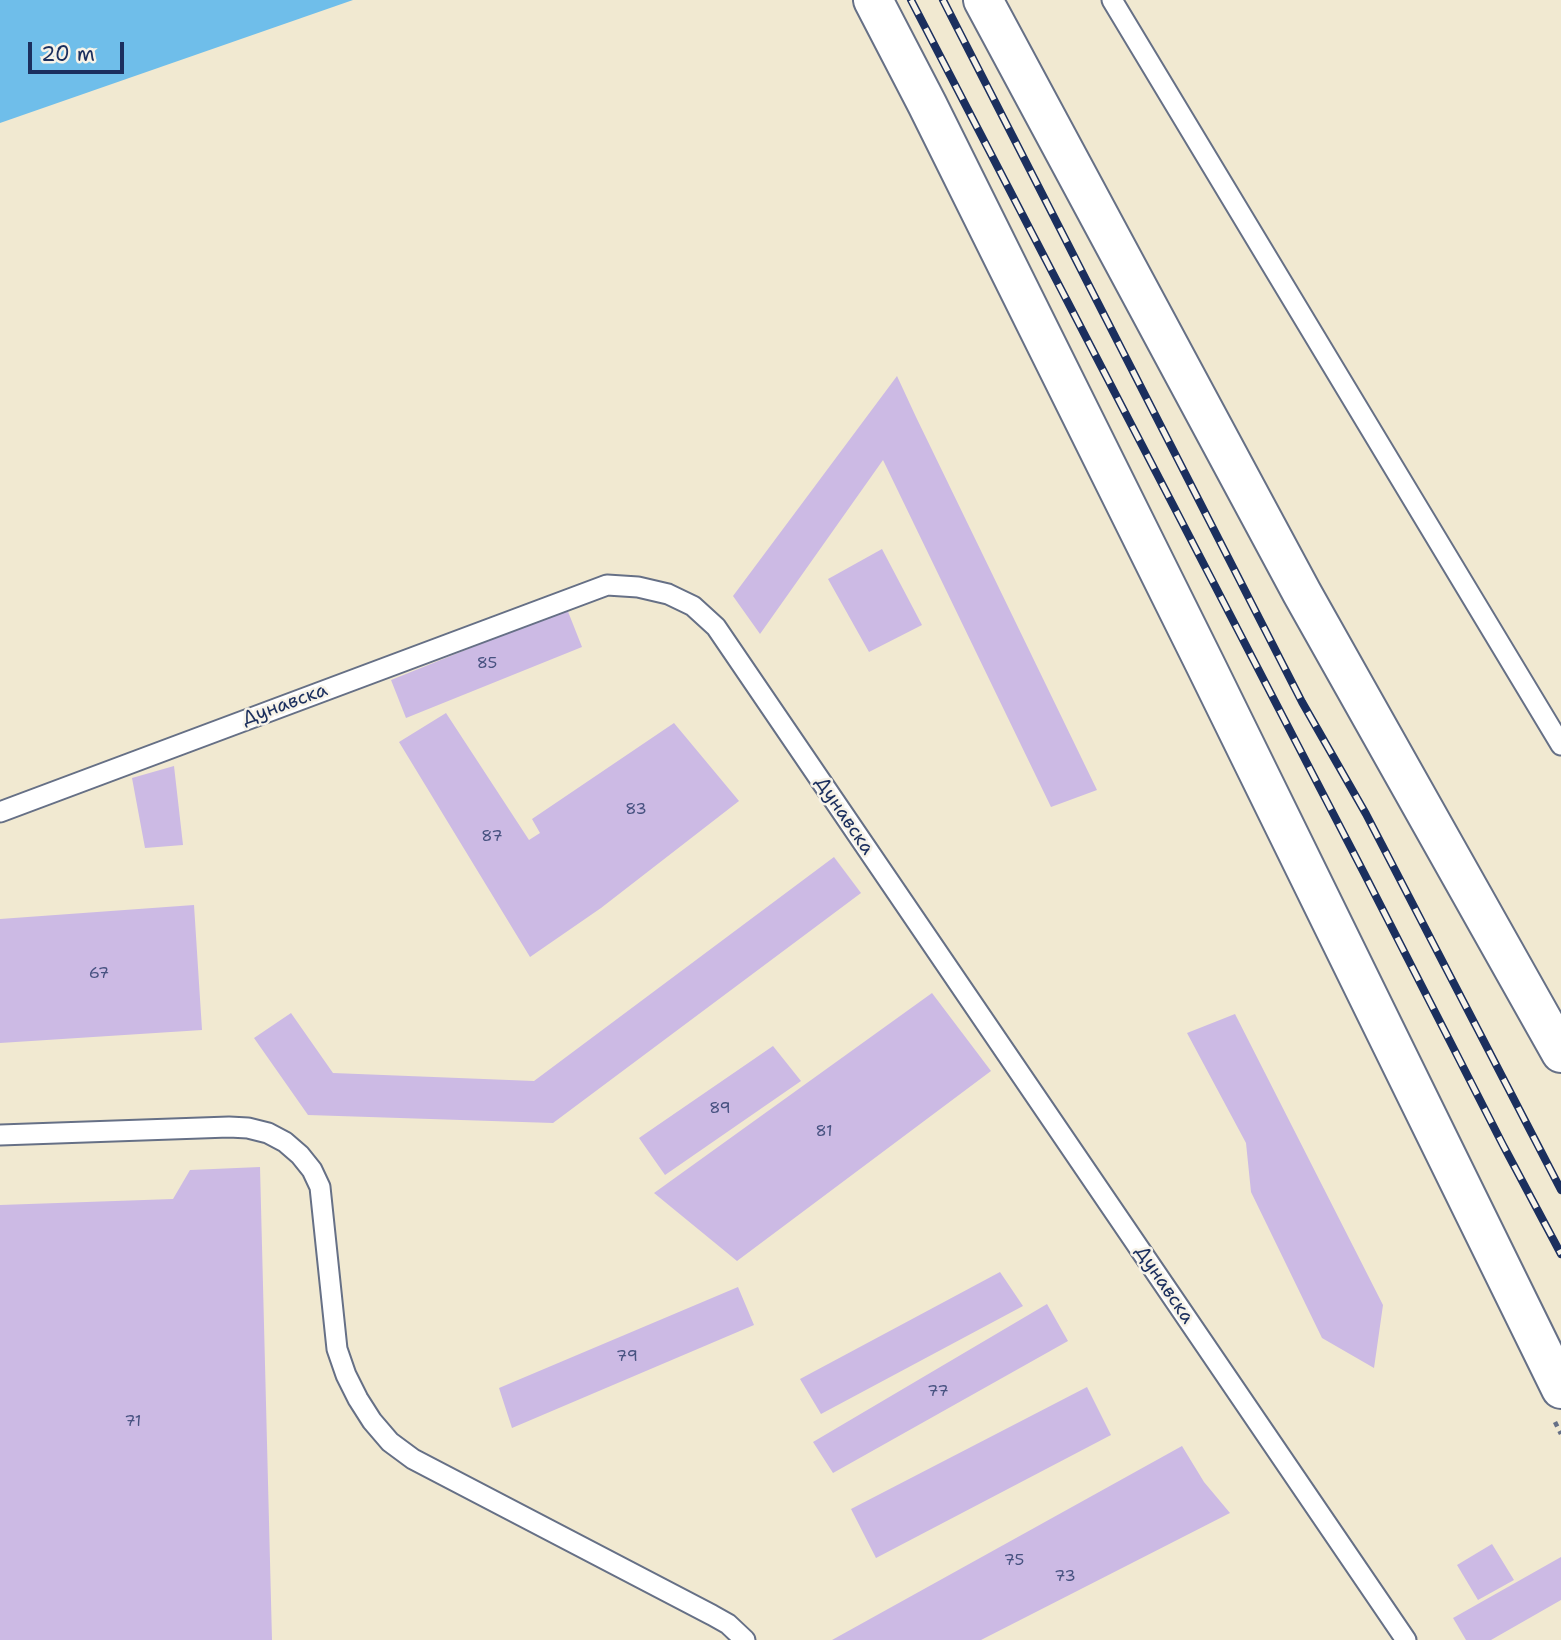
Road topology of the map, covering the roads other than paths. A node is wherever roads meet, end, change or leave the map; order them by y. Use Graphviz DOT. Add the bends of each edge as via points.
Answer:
graph roads {
  1 [pos="873,0"];
  2 [pos="983,0"];
  3 [pos="1112,0"];
  4 [pos="1130,0"];
  5 [pos="1138,41"];
  6 [pos="1561,745"];
  7 [pos="0,812"];
  8 [pos="1561,1052"];
  9 [pos="0,1135"];
  10 [pos="1561,1389"];
  11 [pos="745,1640"];
  12 [pos="1406,1640"];
  1 -- 10 [label="main road"];
  2 -- 8 [label="main road" via="1302,593"];
  3 -- 5 [label="lane"];
  4 -- 5 [label="lane"];
  5 -- 6 [label="lane"];
  7 -- 12 [label="lane, Дунавска" via="607,585 668,594 693,606 716,627"];
  9 -- 11 [label="lane" via="229,1127 268,1133 285,1142 312,1170 320,1187 337,1349 346,1375 372,1421 390,1442 413,1459 712,1615"];
}
